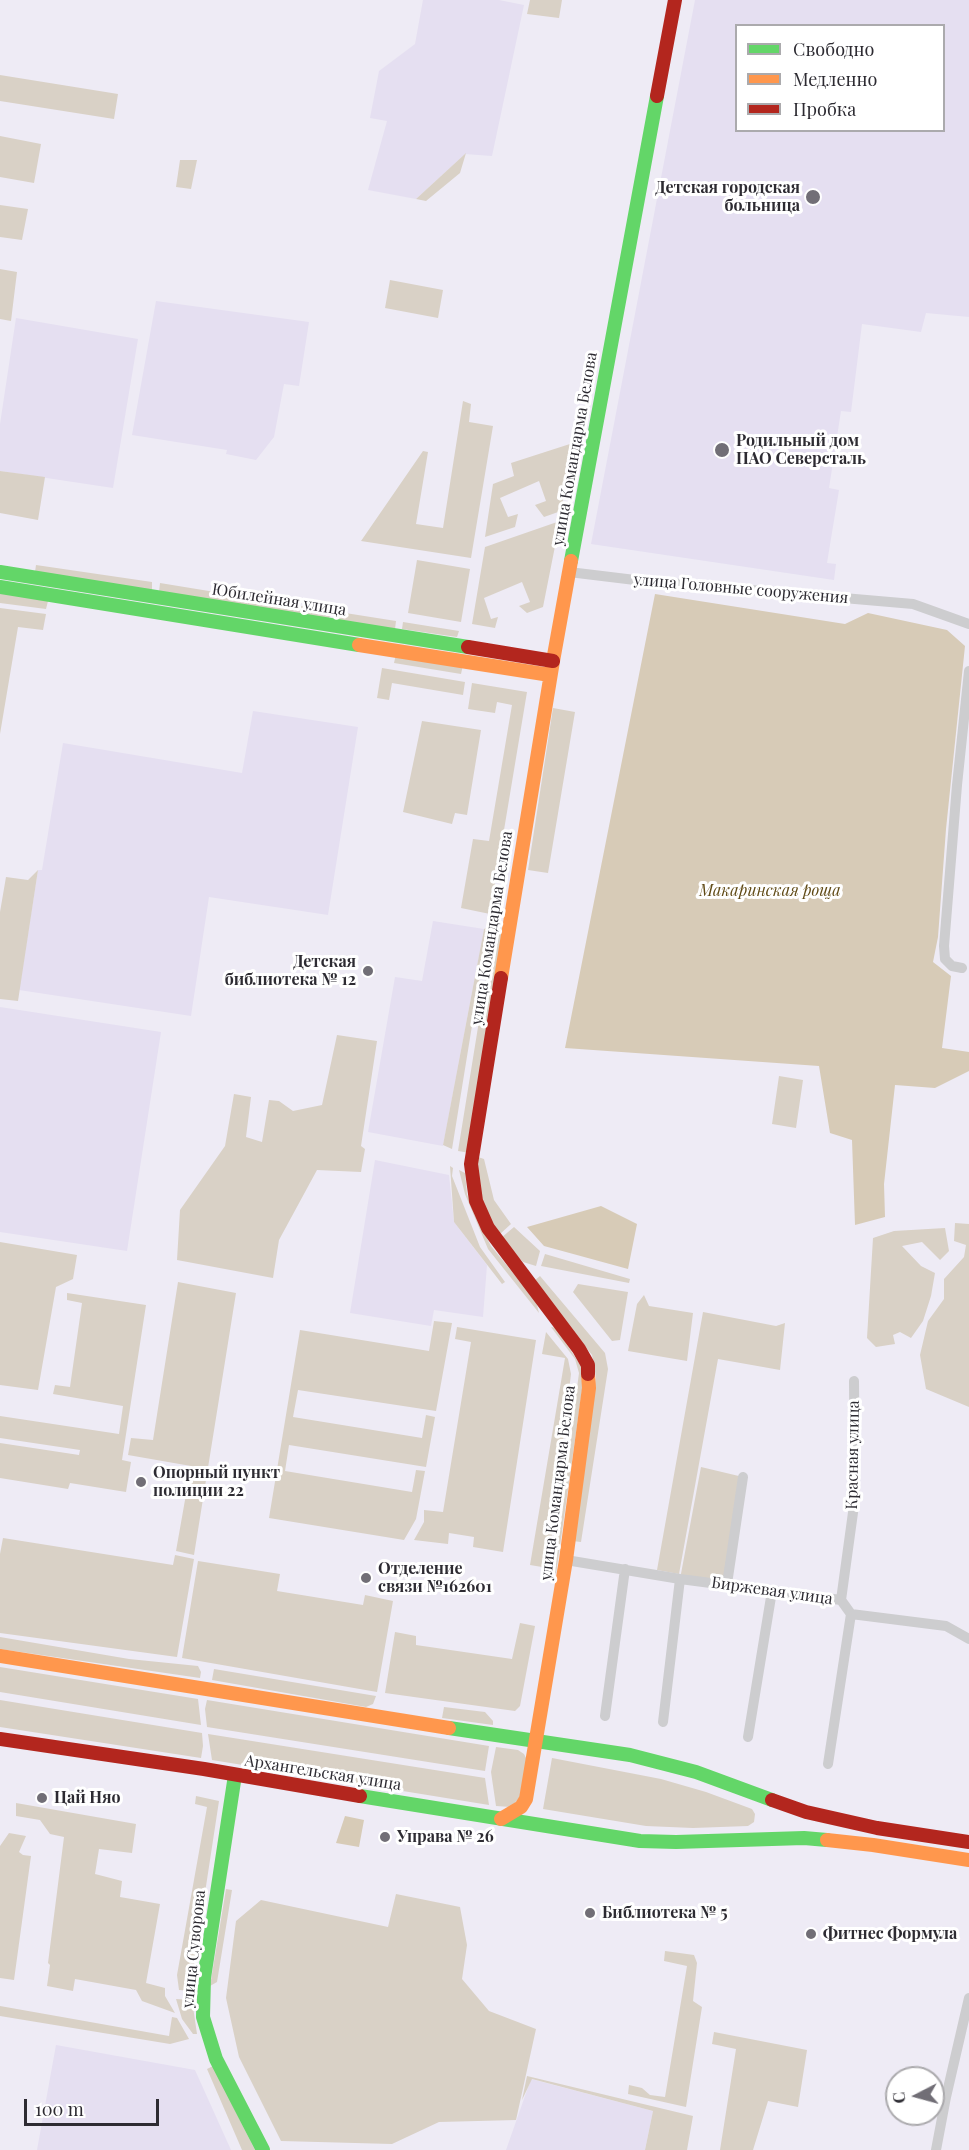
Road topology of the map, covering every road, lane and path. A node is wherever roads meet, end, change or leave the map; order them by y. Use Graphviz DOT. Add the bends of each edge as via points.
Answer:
graph roads {
  1 [pos="675,0"];
  2 [pos="0,572"];
  3 [pos="569,572"];
  4 [pos="30,584"];
  5 [pos="0,587"];
  6 [pos="969,624"];
  7 [pos="333,625"];
  8 [pos="331,640"];
  9 [pos="553,661"];
  10 [pos="969,671"];
  11 [pos="550,675"];
  12 [pos="962,968"];
  13 [pos="854,1381"];
  14 [pos="743,1477"];
  15 [pos="566,1560"];
  16 [pos="625,1569"];
  17 [pos="680,1579"];
  18 [pos="727,1584"];
  19 [pos="772,1591"];
  20 [pos="841,1600"];
  21 [pos="852,1614"];
  22 [pos="969,1639"];
  23 [pos="0,1656"];
  24 [pos="0,1662"];
  25 [pos="30,1662"];
  26 [pos="605,1716"];
  27 [pos="663,1722"];
  28 [pos="748,1737"];
  29 [pos="4,1739"];
  30 [pos="537,1740"];
  31 [pos="828,1764"];
  32 [pos="235,1775"];
  33 [pos="501,1820"];
  34 [pos="969,1842"];
  35 [pos="969,1860"];
  36 [pos="969,1998"];
  37 [pos="263,2150"];
  38 [pos="936,2150"];
  1 -- 3 [label="main road, улица Командарма Белова"];
  2 -- 4 [label="main road, Юбилейная улица"];
  3 -- 6 [label="street, улица Головные сооружения" via="913,604"];
  3 -- 9 [label="main road, улица Командарма Белова"];
  4 -- 5 [label="main road, Юбилейная улица"];
  4 -- 7 [label="main road, Юбилейная улица"];
  4 -- 8 [label="main road, Юбилейная улица"];
  7 -- 8 [label="main road"];
  7 -- 9 [label="main road, Юбилейная улица"];
  8 -- 11 [label="main road, Юбилейная улица"];
  9 -- 11 [label="main road, улица Командарма Белова"];
  10 -- 12 [label="street" via="944,946 945,959"];
  11 -- 15 [label="main road, улица Командарма Белова" via="471,1164 476,1201 488,1228 588,1365 589,1388"];
  13 -- 20 [label="street, Красная улица" via="855,1498"];
  14 -- 18 [label="street"];
  15 -- 16 [label="street, Биржевая улица"];
  15 -- 30 [label="main road, улица Командарма Белова"];
  16 -- 17 [label="street, Биржевая улица"];
  16 -- 26 [label="street"];
  17 -- 18 [label="street, Биржевая улица"];
  17 -- 27 [label="street"];
  18 -- 19 [label="street, Биржевая улица"];
  19 -- 20 [label="street, Биржевая улица"];
  19 -- 28 [label="street"];
  20 -- 21 [label="street, Биржевая улица"];
  21 -- 22 [label="street, Биржевая улица" via="946,1626"];
  21 -- 31 [label="street"];
  23 -- 25 [label="main road"];
  24 -- 25 [label="main road"];
  25 -- 30 [label="main road"];
  29 -- 32 [label="main road, Архангельская улица"];
  30 -- 33 [label="main road, улица Командарма Белова" via="526,1799"];
  30 -- 34 [label="main road" via="664,1762 806,1812"];
  32 -- 33 [label="main road, Архангельская улица"];
  32 -- 37 [label="main road, улица Суворова" via="204,1978 203,2017 216,2059"];
  33 -- 35 [label="main road, Архангельская улица" via="640,1840 804,1838"];
  36 -- 38 [label="street"];
}
